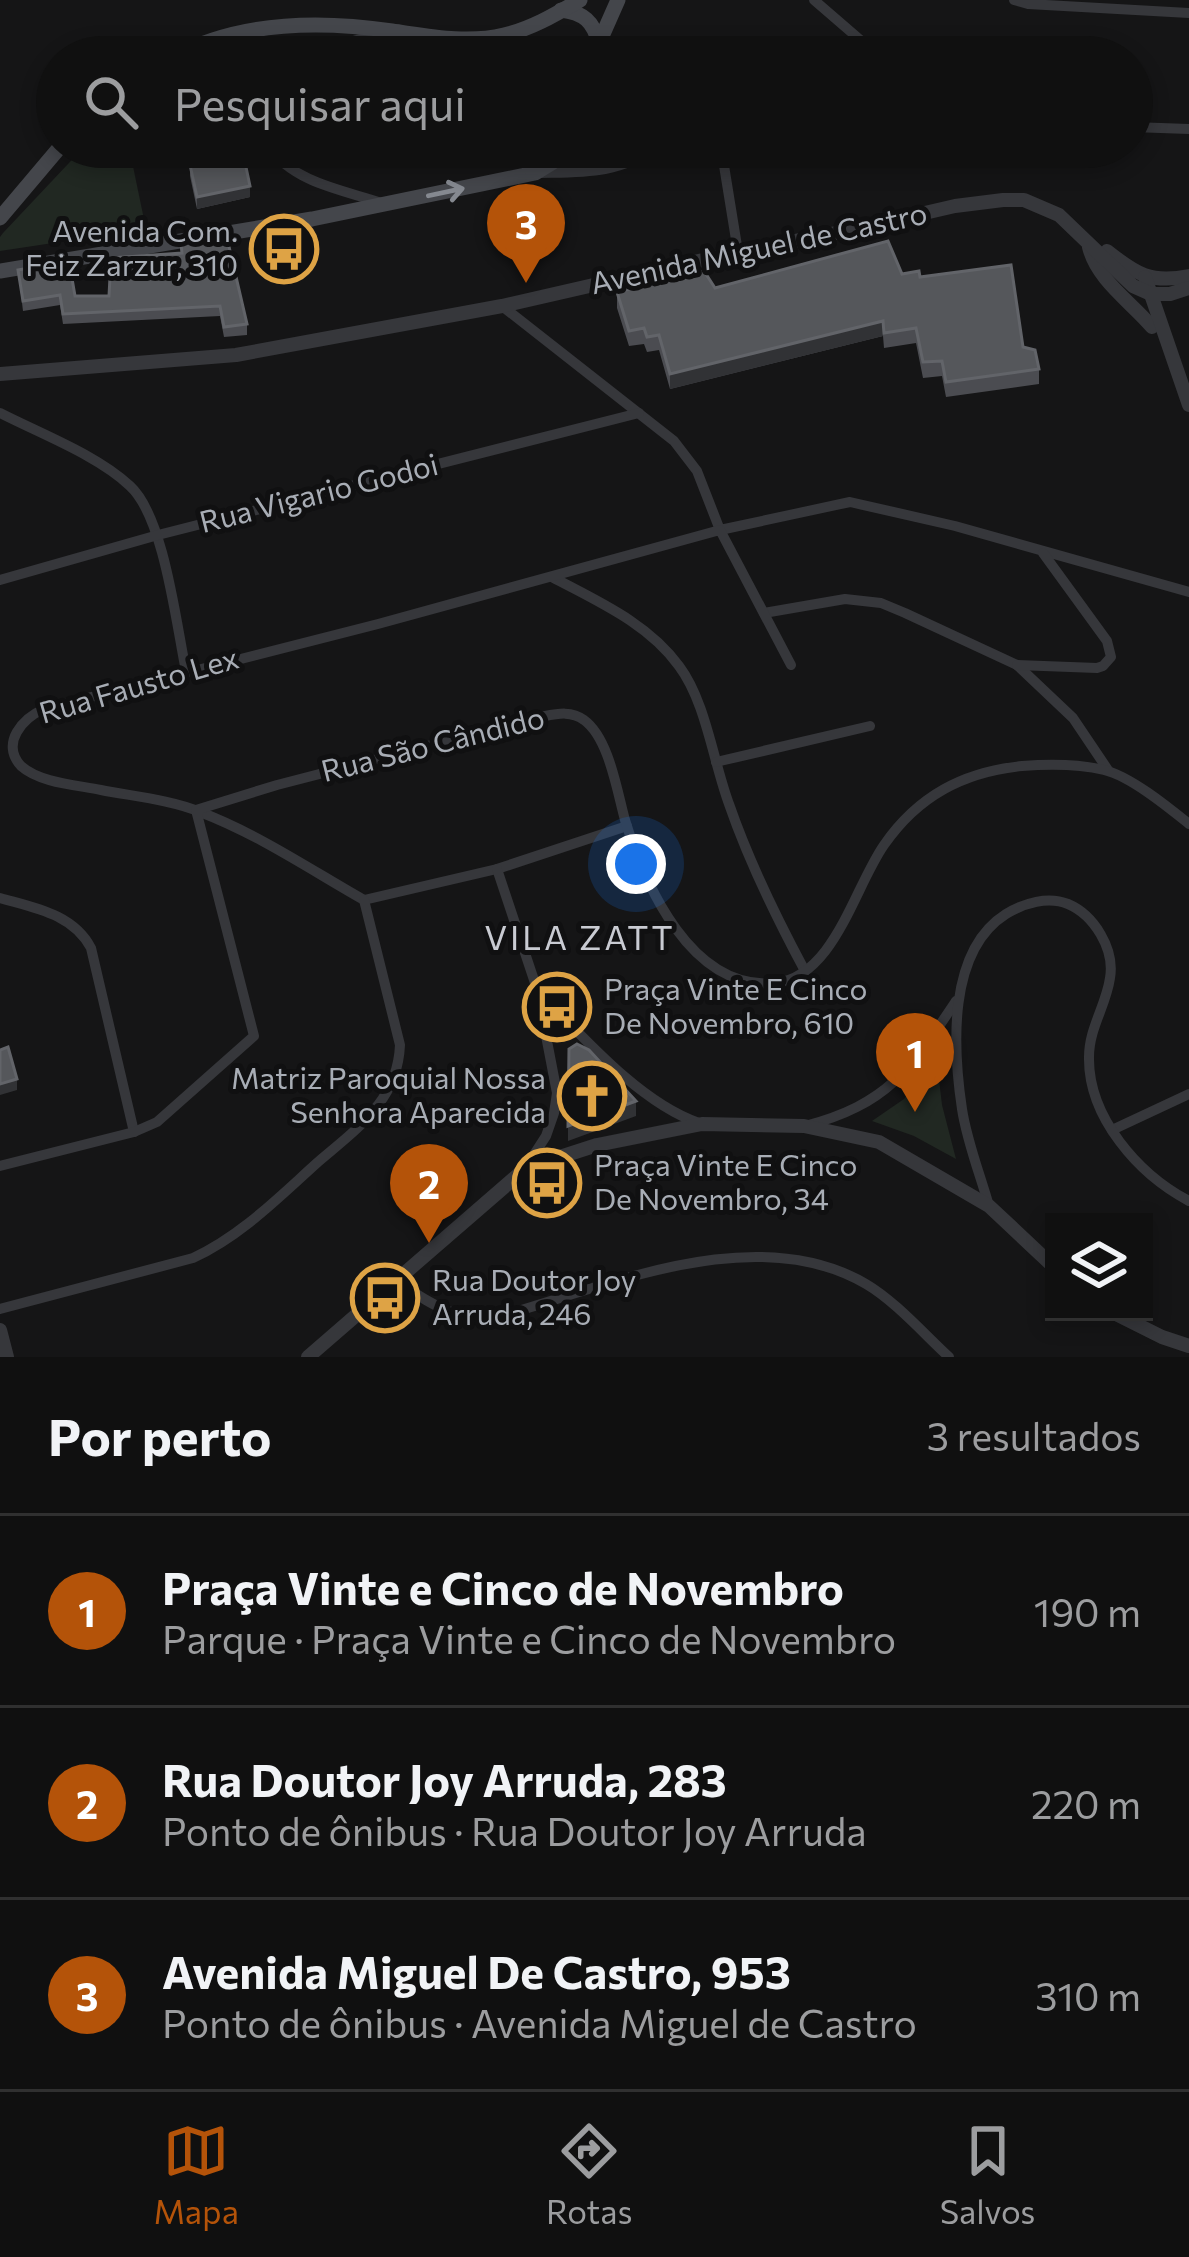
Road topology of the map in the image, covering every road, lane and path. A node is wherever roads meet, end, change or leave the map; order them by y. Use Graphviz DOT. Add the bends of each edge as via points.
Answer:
graph roads {
  1 [pos="580,0"];
  2 [pos="618,0"];
  3 [pos="814,0"];
  4 [pos="1014,0"];
  5 [pos="1029,2"];
  6 [pos="562,10"];
  7 [pos="1189,13"];
  8 [pos="390,30"];
  9 [pos="226,36"];
  10 [pos="369,36"];
  11 [pos="429,36"];
  12 [pos="497,36"];
  13 [pos="593,36"];
  14 [pos="603,36"];
  15 [pos="856,36"];
  16 [pos="1153,128"];
  17 [pos="1189,129"];
  18 [pos="42,168"];
  19 [pos="290,168"];
  20 [pos="543,168"];
  21 [pos="590,168"];
  22 [pos="612,168"];
  23 [pos="725,168"];
  24 [pos="601,172"];
  25 [pos="535,173"];
  26 [pos="386,204"];
  27 [pos="0,218"];
  28 [pos="1085,239"];
  29 [pos="738,252"];
  30 [pos="0,272"];
  31 [pos="1189,276"];
  32 [pos="1139,281"];
  33 [pos="1189,288"];
  34 [pos="1150,294"];
  35 [pos="502,306"];
  36 [pos="1152,327"];
  37 [pos="1181,359"];
  38 [pos="0,374"];
  39 [pos="1189,405"];
  40 [pos="639,412"];
  41 [pos="0,413"];
  42 [pos="720,530"];
  43 [pos="158,535"];
  44 [pos="1042,552"];
  45 [pos="552,577"];
  46 [pos="0,580"];
  47 [pos="1189,592"];
  48 [pos="764,613"];
  49 [pos="791,664"];
  50 [pos="1017,665"];
  51 [pos="186,671"];
  52 [pos="870,726"];
  53 [pos="716,762"];
  54 [pos="1108,770"];
  55 [pos="196,809"];
  56 [pos="1189,824"];
  57 [pos="627,826"];
  58 [pos="497,868"];
  59 [pos="0,898"];
  60 [pos="364,900"];
  61 [pos="805,971"];
  62 [pos="537,989"];
  63 [pos="958,998"];
  64 [pos="1189,1094"];
  65 [pos="702,1124"];
  66 [pos="804,1126"];
  67 [pos="1112,1130"];
  68 [pos="134,1132"];
  69 [pos="0,1166"];
  70 [pos="526,1168"];
  71 [pos="1189,1201"];
  72 [pos="989,1206"];
  73 [pos="1045,1259"];
  74 [pos="396,1281"];
  75 [pos="0,1309"];
  76 [pos="1130,1321"];
  77 [pos="0,1330"];
  78 [pos="1189,1346"];
  79 [pos="7,1357"];
  80 [pos="308,1357"];
  81 [pos="949,1357"];
  1 -- 6 [label="main road"];
  2 -- 14 [label="main road"];
  3 -- 15 [label="street"];
  4 -- 5 [label="street"];
  5 -- 7 [label="street"];
  6 -- 12 [label="main road"];
  6 -- 13 [label="main road" via="589,20"];
  8 -- 9 [label="main road" via="308,24"];
  8 -- 10 [label="street"];
  8 -- 11 [label="main road"];
  16 -- 17 [label="street"];
  18 -- 27 [label="main road"];
  19 -- 26 [label="street"];
  20 -- 25 [label="main road"];
  21 -- 24 [label="street"];
  22 -- 24 [label="street"];
  23 -- 29 [label="street"];
  24 -- 25 [label="street"];
  26 -- 25 [label="main road, one-way"];
  26 -- 30 [label="main road"];
  28 -- 29 [label="street, Avenida Miguel de Castro" via="1043,206 1003,200"];
  28 -- 32 [label="street, Avenida Miguel de Castro"];
  28 -- 32 [label="street, Avenida Miguel de Castro"];
  28 -- 36 [label="street" via="1101,272"];
  29 -- 35 [label="street, Avenida Miguel de Castro"];
  31 -- 32 [label="street"];
  32 -- 34 [label="street"];
  32 -- 36 [label="street"];
  33 -- 34 [label="street"];
  34 -- 37 [label="street"];
  35 -- 38 [label="street, Avenida Miguel de Castro" via="236,355"];
  35 -- 40 [label="street"];
  36 -- 37 [label="street"];
  37 -- 39 [label="street"];
  40 -- 42 [label="street" via="686,454"];
  40 -- 43 [label="street, Rua Vigario Godoi"];
  41 -- 43 [label="street" via="130,485"];
  42 -- 44 [label="street, Rua Fausto Lex" via="850,502"];
  42 -- 45 [label="street, Rua Fausto Lex"];
  42 -- 48 [label="street"];
  43 -- 46 [label="street, Rua Vigario Godoi"];
  43 -- 51 [label="street"];
  44 -- 47 [label="street, Rua Fausto Lex"];
  44 -- 50 [label="street" via="1111,657 1096,668"];
  45 -- 51 [label="street, Rua Fausto Lex"];
  45 -- 53 [label="street" via="659,643 693,690"];
  48 -- 49 [label="street"];
  48 -- 50 [label="street" via="863,599"];
  50 -- 54 [label="street" via="1073,718"];
  51 -- 55 [label="street, Rua Fausto Lex" via="44,709 20,723 13,746 22,766 47,778"];
  52 -- 53 [label="street"];
  53 -- 61 [label="street" via="742,839"];
  54 -- 56 [label="street"];
  54 -- 61 [label="street" via="998,769 927,799 887,840 823,957"];
  55 -- 57 [label="street, Rua São Cândido" via="567,713 598,735"];
  55 -- 60 [label="street, Rua Fausto Lex"];
  55 -- 68 [label="street" via="254,1036 157,1122"];
  57 -- 58 [label="street"];
  57 -- 61 [label="street, Rua São Cândido" via="653,891 699,956 754,982"];
  58 -- 60 [label="street"];
  58 -- 62 [label="street"];
  59 -- 68 [label="street" via="70,922 92,947"];
  60 -- 75 [label="street" via="400,1045 392,1084 365,1120 214,1248"];
  62 -- 65 [label="street" via="642,1091"];
  62 -- 70 [label="street" via="556,1093 546,1136"];
  63 -- 66 [label="street" via="885,1091"];
  63 -- 67 [label="street" via="976,947 1000,918 1049,900 1083,914 1102,935 1111,966 1089,1057 1095,1099"];
  63 -- 72 [label="street" via="963,1113"];
  64 -- 67 [label="street"];
  65 -- 66 [label="street"];
  65 -- 70 [label="street"];
  66 -- 72 [label="street" via="879,1142"];
  67 -- 71 [label="street"];
  68 -- 69 [label="street"];
  70 -- 74 [label="street"];
  72 -- 73 [label="street"];
  74 -- 80 [label="street"];
  74 -- 81 [label="street" via="436,1307 482,1318 688,1264 802,1260 871,1286"];
  76 -- 78 [label="street"];
  77 -- 79 [label="street"];
}
